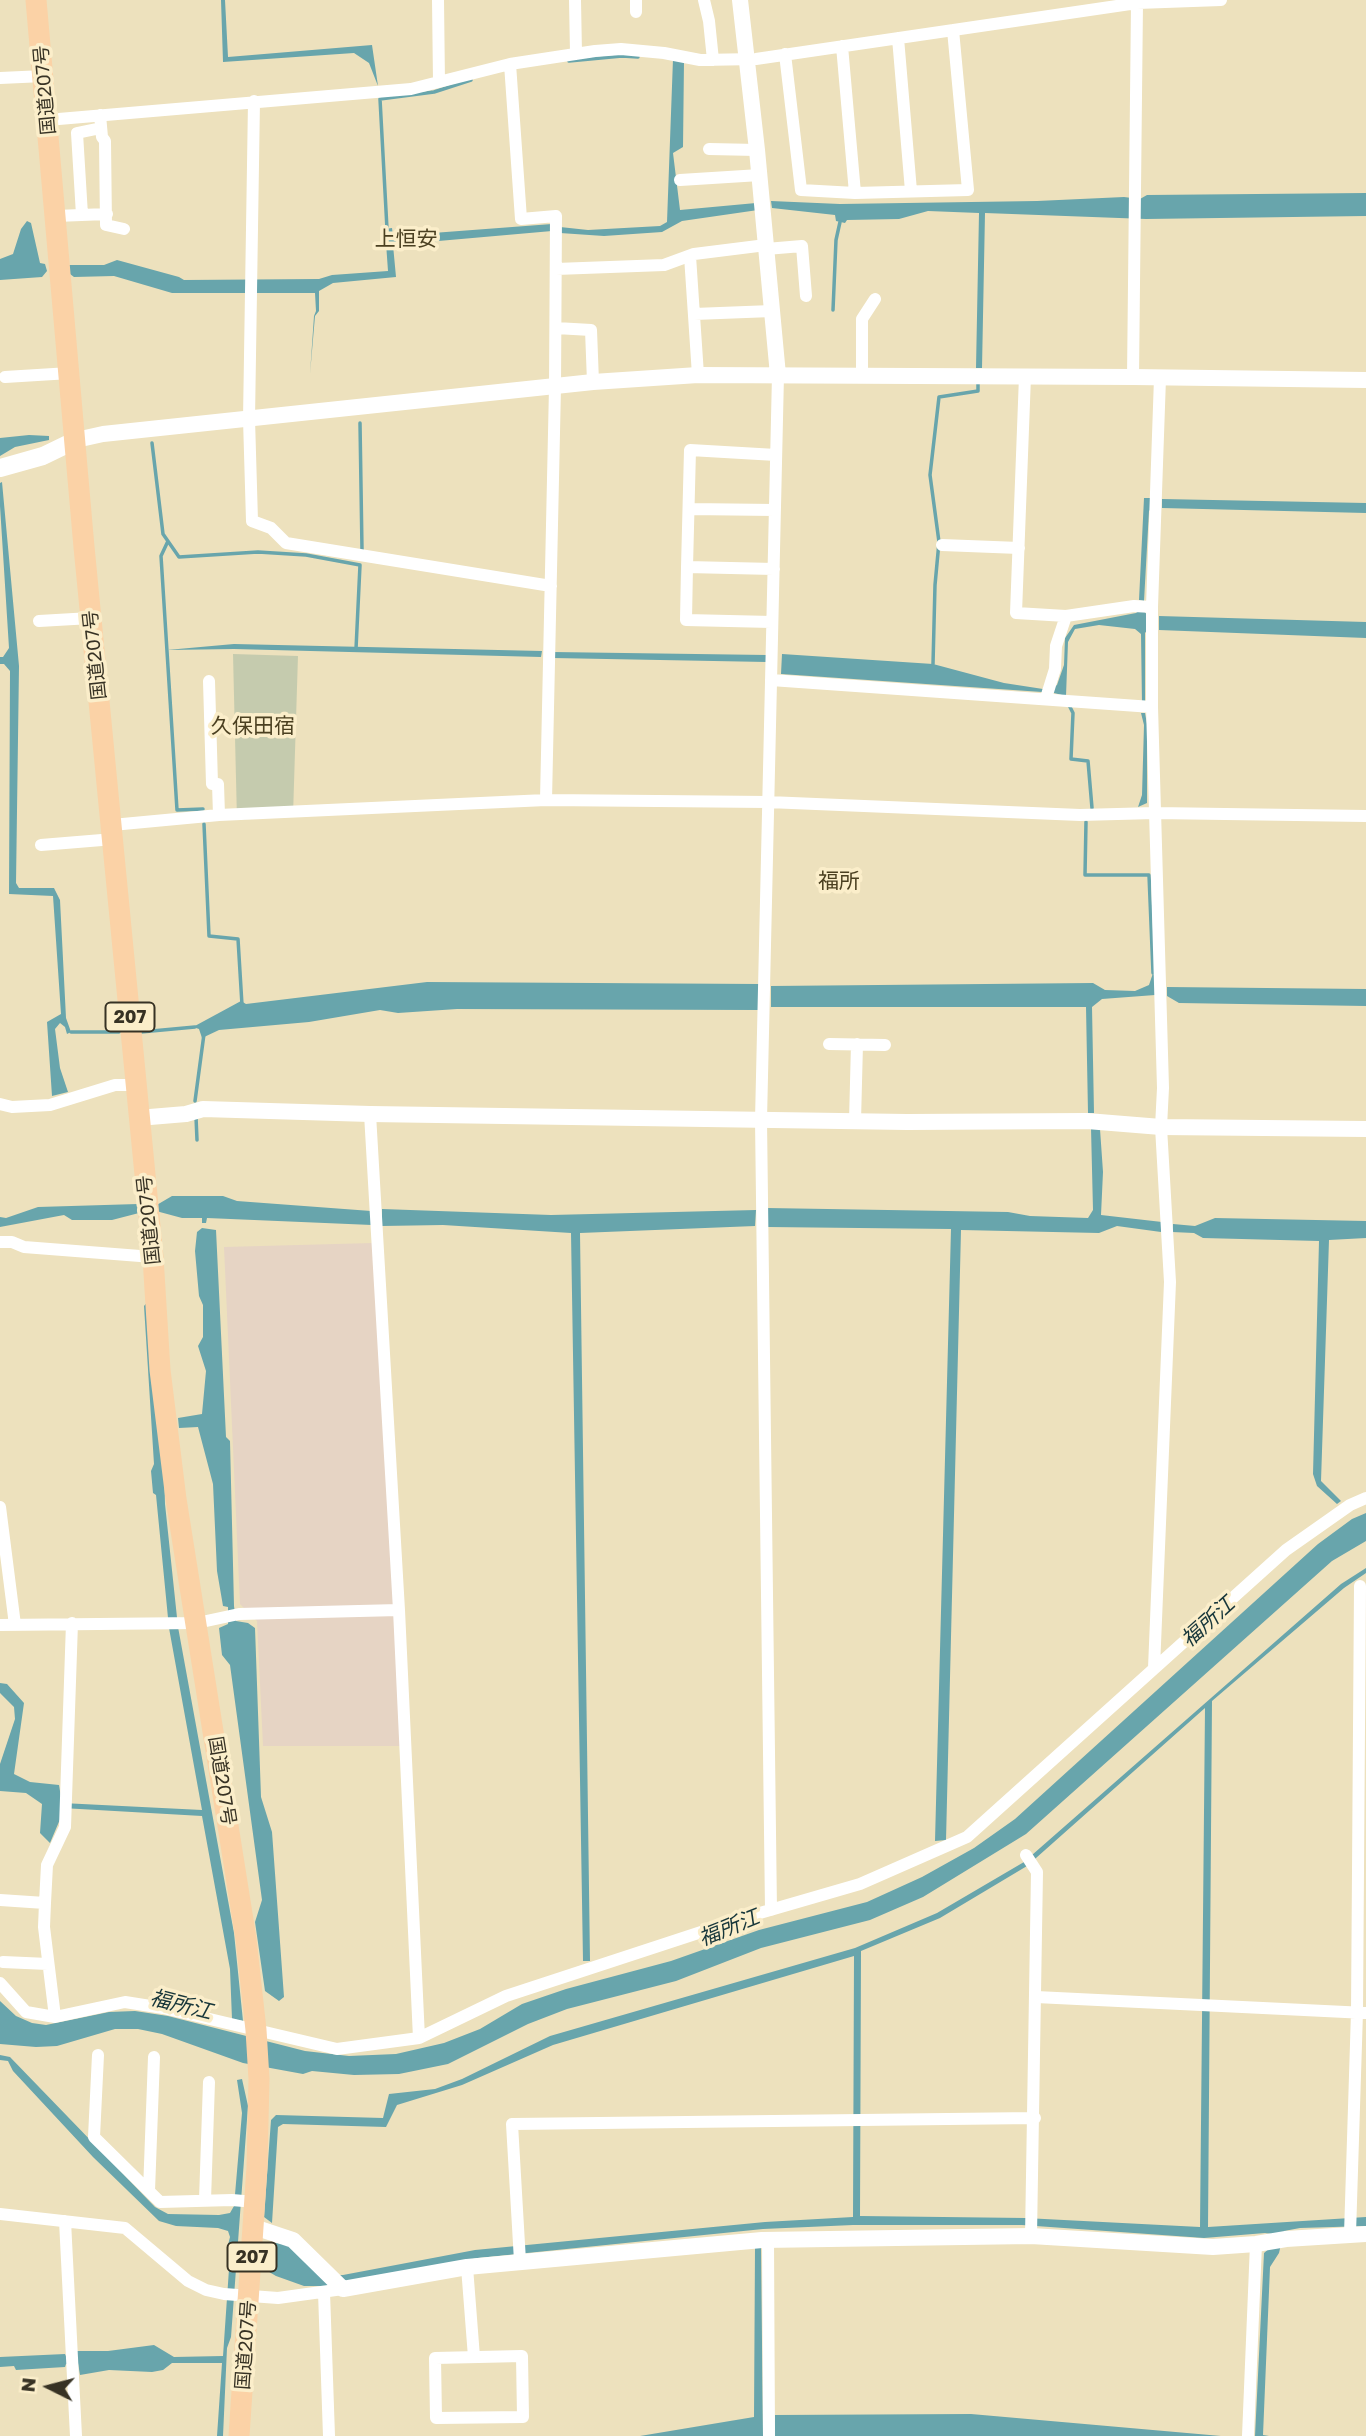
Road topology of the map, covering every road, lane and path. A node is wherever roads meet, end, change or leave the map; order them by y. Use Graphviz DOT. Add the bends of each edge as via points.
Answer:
graph roads {
  1 [pos="36,0"];
  2 [pos="438,0"];
  3 [pos="575,0"];
  4 [pos="704,0"];
  5 [pos="740,0"];
  6 [pos="1221,0"];
  7 [pos="1138,3"];
  8 [pos="953,30"];
  9 [pos="898,38"];
  10 [pos="842,46"];
  11 [pos="576,53"];
  12 [pos="785,54"];
  13 [pos="747,58"];
  14 [pos="713,60"];
  15 [pos="510,64"];
  16 [pos="44,76"];
  17 [pos="0,78"];
  18 [pos="439,82"];
  19 [pos="254,101"];
  20 [pos="47,120"];
  21 [pos="101,121"];
  22 [pos="709,149"];
  23 [pos="757,150"];
  24 [pos="760,175"];
  25 [pos="680,180"];
  26 [pos="911,191"];
  27 [pos="855,193"];
  28 [pos="107,214"];
  29 [pos="82,215"];
  30 [pos="56,216"];
  31 [pos="124,229"];
  32 [pos="766,247"];
  33 [pos="690,256"];
  34 [pos="556,269"];
  35 [pos="806,296"];
  36 [pos="875,299"];
  37 [pos="772,311"];
  38 [pos="694,314"];
  39 [pos="556,328"];
  40 [pos="70,373"];
  41 [pos="778,374"];
  42 [pos="698,375"];
  43 [pos="862,375"];
  44 [pos="1025,376"];
  45 [pos="5,377"];
  46 [pos="1132,377"];
  47 [pos="1160,378"];
  48 [pos="1366,380"];
  49 [pos="593,382"];
  50 [pos="555,387"];
  51 [pos="249,419"];
  52 [pos="76,440"];
  53 [pos="776,454"];
  54 [pos="0,468"];
  55 [pos="688,509"];
  56 [pos="775,510"];
  57 [pos="942,545"];
  58 [pos="1019,548"];
  59 [pos="687,567"];
  60 [pos="774,569"];
  61 [pos="551,586"];
  62 [pos="1152,607"];
  63 [pos="1066,617"];
  64 [pos="92,618"];
  65 [pos="39,621"];
  66 [pos="772,622"];
  67 [pos="771,680"];
  68 [pos="209,681"];
  69 [pos="1046,698"];
  70 [pos="1152,707"];
  71 [pos="546,800"];
  72 [pos="768,802"];
  73 [pos="1155,813"];
  74 [pos="219,815"];
  75 [pos="1366,816"];
  76 [pos="113,832"];
  77 [pos="41,845"];
  78 [pos="830,1044"];
  79 [pos="857,1044"];
  80 [pos="885,1045"];
  81 [pos="136,1085"];
  82 [pos="0,1104"];
  83 [pos="370,1114"];
  84 [pos="138,1118"];
  85 [pos="761,1119"];
  86 [pos="855,1121"];
  87 [pos="1161,1127"];
  88 [pos="1366,1129"];
  89 [pos="0,1242"];
  90 [pos="153,1257"];
  91 [pos="1366,1499"];
  92 [pos="0,1507"];
  93 [pos="1360,1586"];
  94 [pos="400,1610"];
  95 [pos="72,1623"];
  96 [pos="190,1623"];
  97 [pos="0,1625"];
  98 [pos="15,1625"];
  99 [pos="1154,1668"];
  100 [pos="1026,1854"];
  101 [pos="0,1900"];
  102 [pos="45,1903"];
  103 [pos="771,1910"];
  104 [pos="3,1962"];
  105 [pos="48,1964"];
  106 [pos="0,1983"];
  107 [pos="1036,1997"];
  108 [pos="1361,2012"];
  109 [pos="54,2017"];
  110 [pos="256,2030"];
  111 [pos="419,2038"];
  112 [pos="98,2055"];
  113 [pos="154,2057"];
  114 [pos="209,2082"];
  115 [pos="1035,2119"];
  116 [pos="149,2191"];
  117 [pos="205,2200"];
  118 [pos="244,2201"];
  119 [pos="0,2214"];
  120 [pos="65,2221"];
  121 [pos="254,2227"];
  122 [pos="1358,2234"];
  123 [pos="1031,2235"];
  124 [pos="768,2239"];
  125 [pos="1263,2243"];
  126 [pos="520,2261"];
  127 [pos="467,2267"];
  128 [pos="343,2289"];
  129 [pos="324,2292"];
  130 [pos="244,2297"];
  131 [pos="474,2357"];
  132 [pos="76,2436"];
  133 [pos="239,2436"];
  134 [pos="329,2436"];
  135 [pos="769,2436"];
  136 [pos="1248,2436"];
  1 -- 16 [label="highway, 国道207号 / 207"];
  2 -- 18 [label="street"];
  3 -- 11 [label="street"];
  4 -- 14 [label="street"];
  5 -- 13 [label="street"];
  6 -- 7 [label="street"];
  7 -- 8 [label="street"];
  7 -- 46 [label="street"];
  8 -- 9 [label="street"];
  8 -- 26 [label="street" via="968,190"];
  9 -- 10 [label="street"];
  9 -- 26 [label="street"];
  10 -- 12 [label="street"];
  10 -- 27 [label="street"];
  11 -- 14 [label="street" via="621,49"];
  11 -- 15 [label="street"];
  12 -- 13 [label="street"];
  12 -- 27 [label="street" via="801,190"];
  13 -- 14 [label="street"];
  13 -- 23 [label="street"];
  15 -- 18 [label="street"];
  15 -- 34 [label="street" via="521,219 556,216"];
  16 -- 17 [label="street"];
  16 -- 20 [label="highway, 国道207号 / 207"];
  18 -- 19 [label="street" via="384,92"];
  19 -- 21 [label="street"];
  19 -- 51 [label="street"];
  20 -- 21 [label="street"];
  20 -- 30 [label="highway, 国道207号 / 207"];
  21 -- 28 [label="street"];
  21 -- 29 [label="street" via="77,133"];
  22 -- 23 [label="street"];
  23 -- 24 [label="street"];
  24 -- 25 [label="street"];
  24 -- 32 [label="street"];
  26 -- 27 [label="street"];
  28 -- 29 [label="street"];
  28 -- 31 [label="street" via="106,225"];
  29 -- 30 [label="street"];
  30 -- 40 [label="highway, 国道207号 / 207"];
  32 -- 33 [label="street"];
  32 -- 35 [label="street" via="802,246"];
  32 -- 37 [label="street"];
  33 -- 34 [label="street" via="664,265"];
  33 -- 38 [label="street"];
  34 -- 39 [label="street"];
  36 -- 43 [label="street" via="862,319"];
  37 -- 38 [label="street"];
  37 -- 41 [label="street"];
  38 -- 42 [label="street"];
  39 -- 49 [label="street" via="591,330"];
  39 -- 50 [label="street"];
  40 -- 45 [label="street"];
  40 -- 52 [label="highway, 国道207号 / 207"];
  41 -- 42 [label="street"];
  41 -- 43 [label="street"];
  41 -- 53 [label="street"];
  42 -- 49 [label="street"];
  43 -- 44 [label="street"];
  44 -- 46 [label="street"];
  44 -- 58 [label="street"];
  46 -- 47 [label="street"];
  47 -- 48 [label="street"];
  47 -- 62 [label="street"];
  49 -- 50 [label="street"];
  50 -- 51 [label="street"];
  50 -- 61 [label="street"];
  51 -- 52 [label="street" via="103,433"];
  51 -- 61 [label="street" via="252,521 271,528 286,543"];
  52 -- 54 [label="main road" via="43,456"];
  52 -- 64 [label="highway, 国道207号 / 207"];
  53 -- 55 [label="street" via="690,450"];
  53 -- 56 [label="street"];
  55 -- 56 [label="street"];
  55 -- 59 [label="street"];
  56 -- 60 [label="street"];
  57 -- 58 [label="street"];
  58 -- 63 [label="street" via="1016,613"];
  59 -- 60 [label="street"];
  59 -- 66 [label="street" via="686,620"];
  60 -- 66 [label="street"];
  61 -- 71 [label="street"];
  62 -- 63 [label="street"];
  62 -- 70 [label="street"];
  63 -- 69 [label="street"];
  64 -- 65 [label="street"];
  64 -- 76 [label="highway, 国道207号 / 207"];
  66 -- 67 [label="street"];
  67 -- 69 [label="street"];
  67 -- 72 [label="street"];
  68 -- 74 [label="street" via="212,784 218,784"];
  69 -- 70 [label="street"];
  70 -- 73 [label="street"];
  71 -- 72 [label="street"];
  71 -- 74 [label="street"];
  72 -- 73 [label="street" via="1080,815"];
  72 -- 85 [label="street"];
  73 -- 75 [label="street"];
  73 -- 87 [label="street"];
  74 -- 76 [label="street"];
  76 -- 77 [label="street"];
  76 -- 81 [label="highway, 国道207号 / 207"];
  78 -- 79 [label="street"];
  79 -- 80 [label="street"];
  79 -- 86 [label="street"];
  81 -- 82 [label="street" via="115,1085 50,1105"];
  81 -- 84 [label="highway, 国道207号 / 207"];
  83 -- 84 [label="street" via="202,1108"];
  83 -- 85 [label="street"];
  83 -- 94 [label="street"];
  84 -- 90 [label="highway, 国道207号 / 207"];
  85 -- 86 [label="street"];
  85 -- 103 [label="street"];
  86 -- 87 [label="street" via="1087,1121"];
  87 -- 88 [label="street"];
  87 -- 99 [label="street" via="1170,1282"];
  89 -- 90 [label="street"];
  90 -- 96 [label="highway, 国道207号 / 207" via="162,1384"];
  91 -- 99 [label="street" via="1350,1505 1286,1550"];
  92 -- 98 [label="street"];
  93 -- 108 [label="street"];
  94 -- 96 [label="street" via="239,1614"];
  94 -- 111 [label="street"];
  95 -- 96 [label="street"];
  95 -- 98 [label="street"];
  95 -- 102 [label="street" via="65,1827 47,1865"];
  96 -- 110 [label="highway, 国道207号 / 207" via="246,1939"];
  97 -- 98 [label="street"];
  99 -- 103 [label="street" via="967,1837 860,1884"];
  100 -- 107 [label="street" via="1037,1872"];
  101 -- 102 [label="street"];
  102 -- 105 [label="street"];
  103 -- 111 [label="street" via="506,1996"];
  104 -- 105 [label="street"];
  105 -- 109 [label="street"];
  106 -- 109 [label="street" via="26,2012"];
  107 -- 108 [label="street"];
  107 -- 115 [label="street"];
  108 -- 122 [label="street" via="1350,2212"];
  109 -- 110 [label="street" via="125,2002"];
  110 -- 111 [label="street" via="337,2049"];
  110 -- 118 [label="highway, 国道207号 / 207" via="259,2078"];
  112 -- 116 [label="street" via="94,2137"];
  113 -- 116 [label="street"];
  114 -- 117 [label="street"];
  115 -- 123 [label="street"];
  115 -- 126 [label="street" via="512,2124"];
  116 -- 117 [label="street" via="160,2202"];
  117 -- 118 [label="street"];
  118 -- 121 [label="highway, 国道207号 / 207"];
  119 -- 120 [label="street"];
  120 -- 130 [label="street" via="125,2228 188,2281 205,2290"];
  120 -- 132 [label="street"];
  121 -- 128 [label="street" via="293,2240"];
  121 -- 130 [label="highway, 国道207号 / 207"];
  122 -- 125 [label="street"];
  123 -- 124 [label="street"];
  123 -- 125 [label="street" via="1213,2247"];
  124 -- 126 [label="street"];
  124 -- 135 [label="street"];
  125 -- 136 [label="street"];
  126 -- 127 [label="street"];
  127 -- 128 [label="street"];
  127 -- 131 [label="street"];
  128 -- 129 [label="street"];
  129 -- 130 [label="street"];
  129 -- 134 [label="street"];
  130 -- 133 [label="highway, 国道207号 / 207"];
  131 -- 131 [label="street" via="522,2356 523,2417 436,2418 435,2358"];
}
